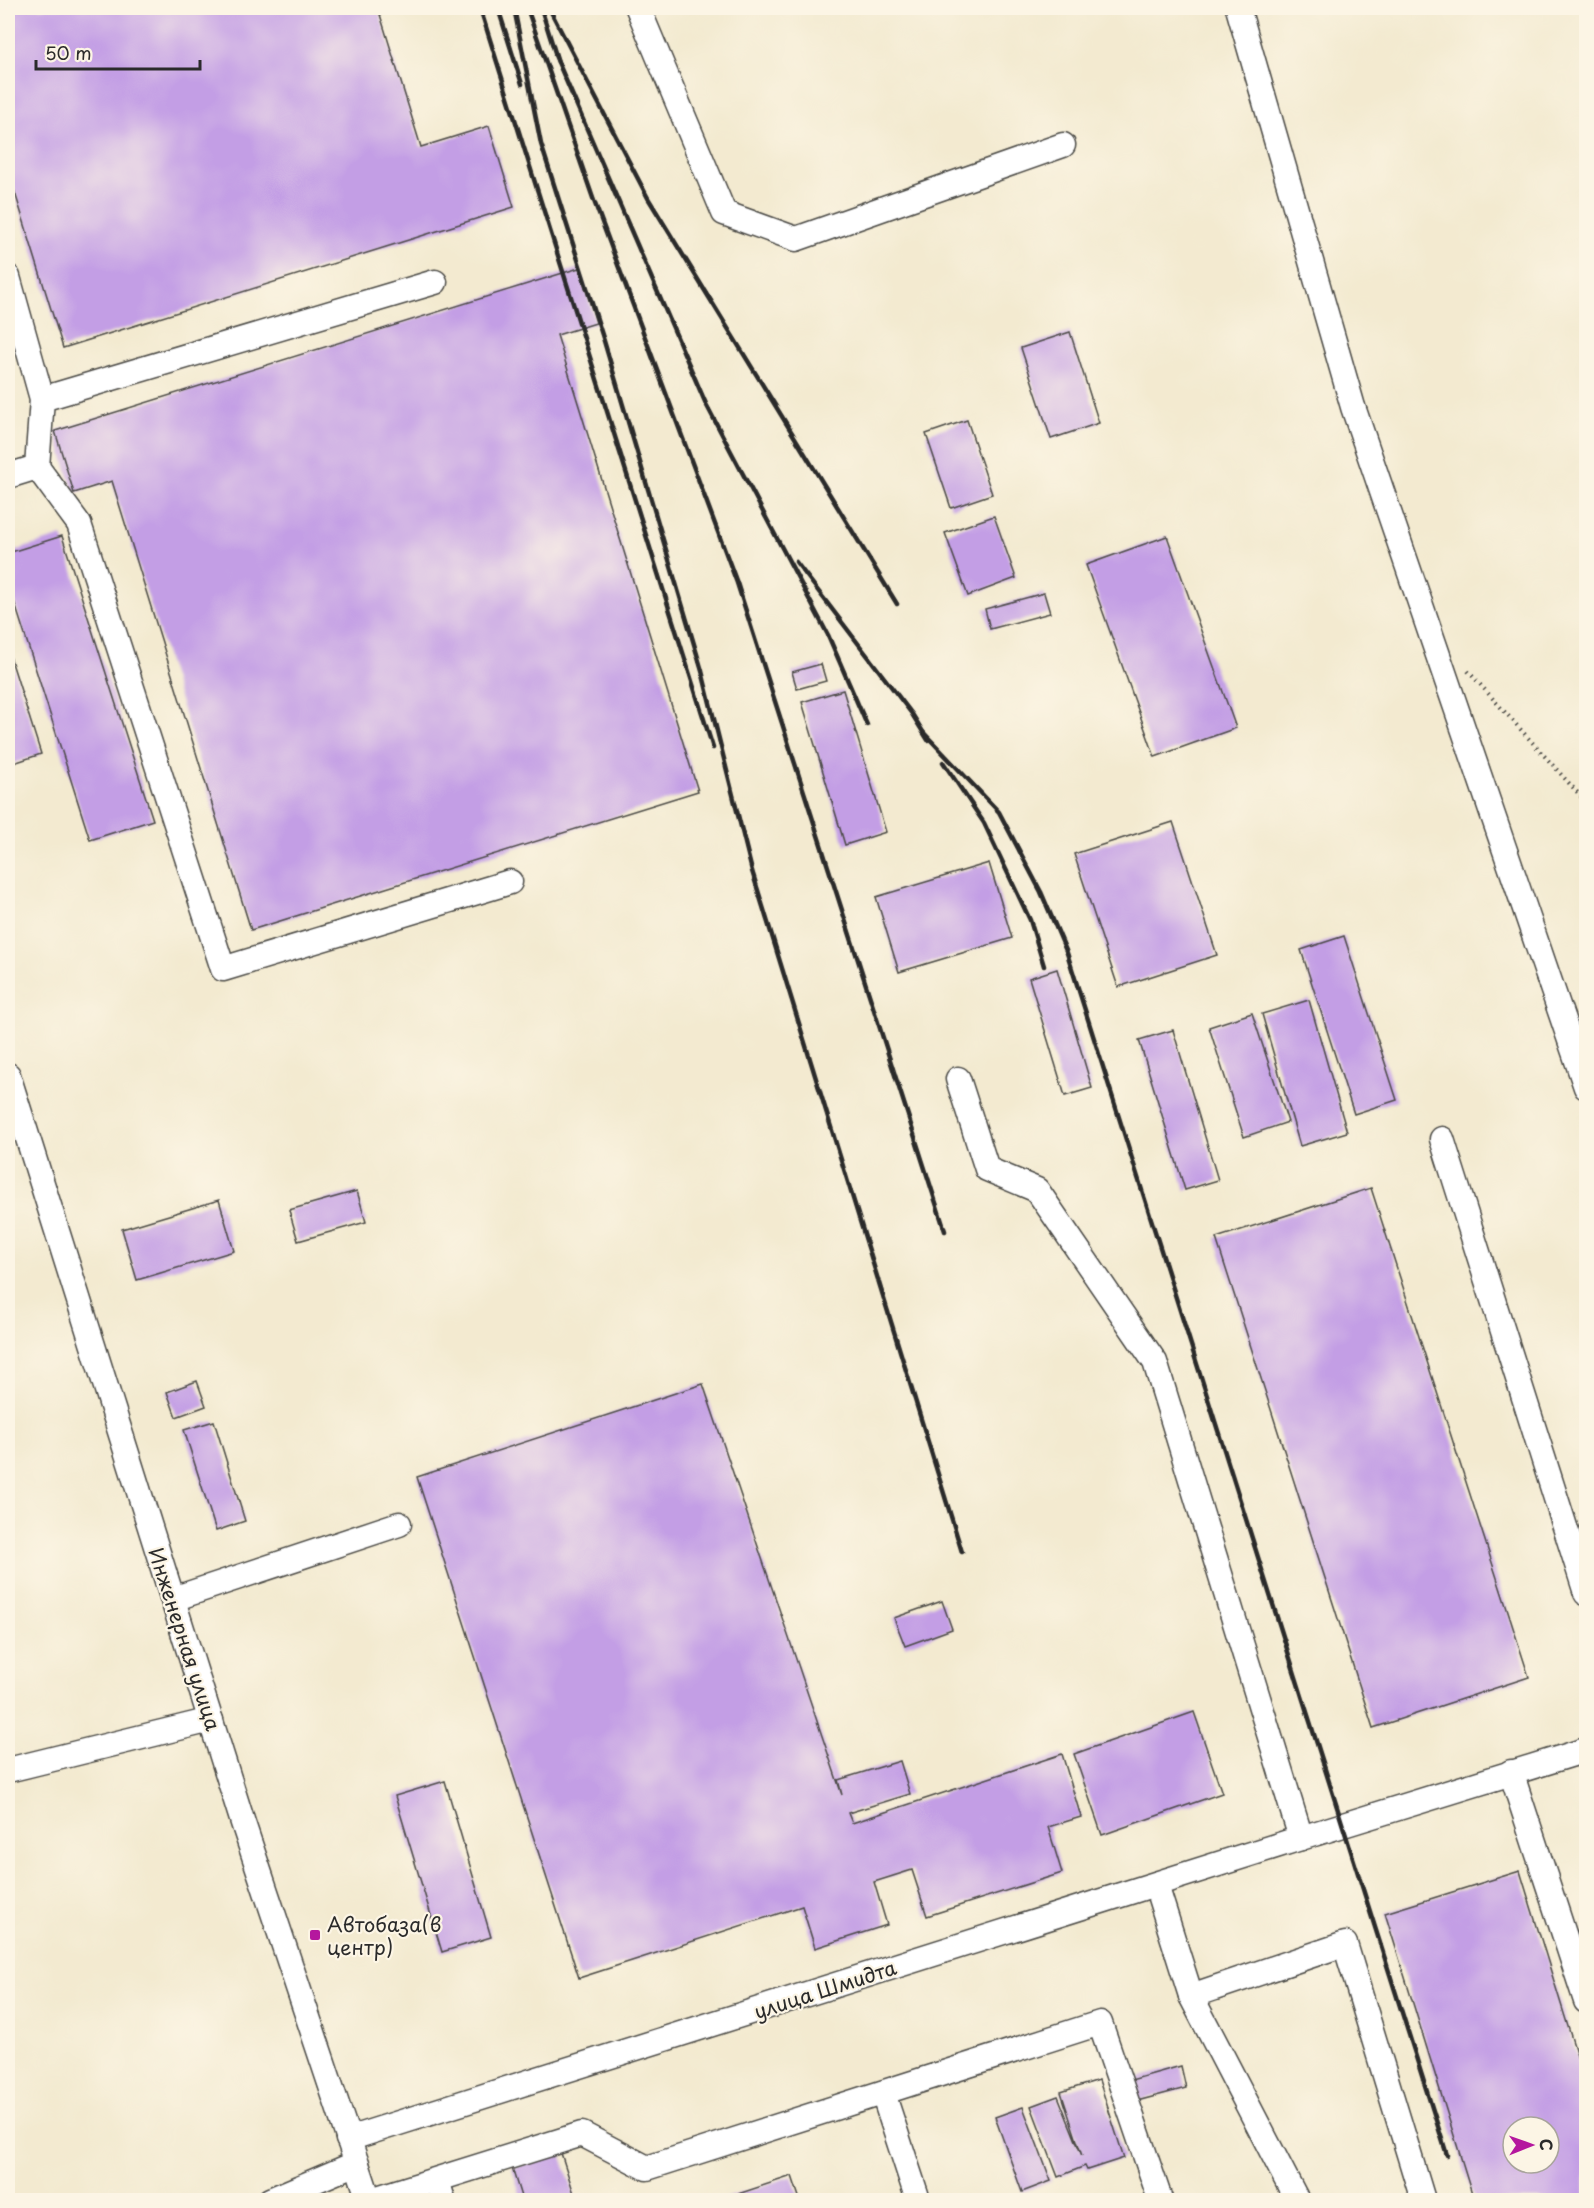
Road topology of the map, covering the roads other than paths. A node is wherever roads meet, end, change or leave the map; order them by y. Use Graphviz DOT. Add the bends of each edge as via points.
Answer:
graph roads {
  1 [pos="638,8"];
  2 [pos="1238,8"];
  3 [pos="1063,146"];
  4 [pos="8,277"];
  5 [pos="435,282"];
  6 [pos="42,399"];
  7 [pos="37,467"];
  8 [pos="8,476"];
  9 [pos="510,882"];
  10 [pos="8,1075"];
  11 [pos="958,1079"];
  12 [pos="1587,1087"];
  13 [pos="1443,1139"];
  14 [pos="399,1524"];
  15 [pos="1587,1593"];
  16 [pos="173,1599"];
  17 [pos="211,1720"];
  18 [pos="1587,1750"];
  19 [pos="8,1770"];
  20 [pos="1511,1772"];
  21 [pos="1301,1838"];
  22 [pos="1156,1885"];
  23 [pos="1191,1996"];
  24 [pos="1587,2001"];
  25 [pos="883,2092"];
  26 [pos="348,2139"];
  27 [pos="357,2163"];
  28 [pos="440,2190"];
  29 [pos="272,2200"];
  30 [pos="370,2200"];
  31 [pos="918,2200"];
  32 [pos="1156,2200"];
  33 [pos="1297,2200"];
  34 [pos="1423,2200"];
  1 -- 3 [label="street" via="723,213 796,239"];
  2 -- 12 [label="street" via="1353,407"];
  4 -- 6 [label="street"];
  5 -- 6 [label="street"];
  6 -- 7 [label="street"];
  7 -- 8 [label="street"];
  7 -- 9 [label="street" via="79,524 223,969"];
  10 -- 16 [label="street, Инженерная улица"];
  11 -- 21 [label="street" via="987,1169 1036,1190 1155,1362"];
  13 -- 15 [label="street"];
  14 -- 16 [label="street"];
  16 -- 17 [label="street, Инженерная улица"];
  17 -- 19 [label="street"];
  17 -- 26 [label="street, Инженерная улица"];
  18 -- 20 [label="street, улица Шмидта"];
  20 -- 21 [label="street, улица Шмидта"];
  20 -- 24 [label="street"];
  21 -- 22 [label="street, улица Шмидта"];
  22 -- 23 [label="street"];
  22 -- 26 [label="street, улица Шмидта"];
  23 -- 33 [label="street"];
  23 -- 34 [label="street" via="1345,1944"];
  25 -- 28 [label="street" via="647,2168 582,2134"];
  25 -- 31 [label="street"];
  25 -- 32 [label="street" via="1100,2023 1160,2199"];
  26 -- 27 [label="street, Инженерная улица"];
  27 -- 29 [label="street"];
  27 -- 30 [label="street, Инженерная улица"];
  28 -- 30 [label="street"];
}
